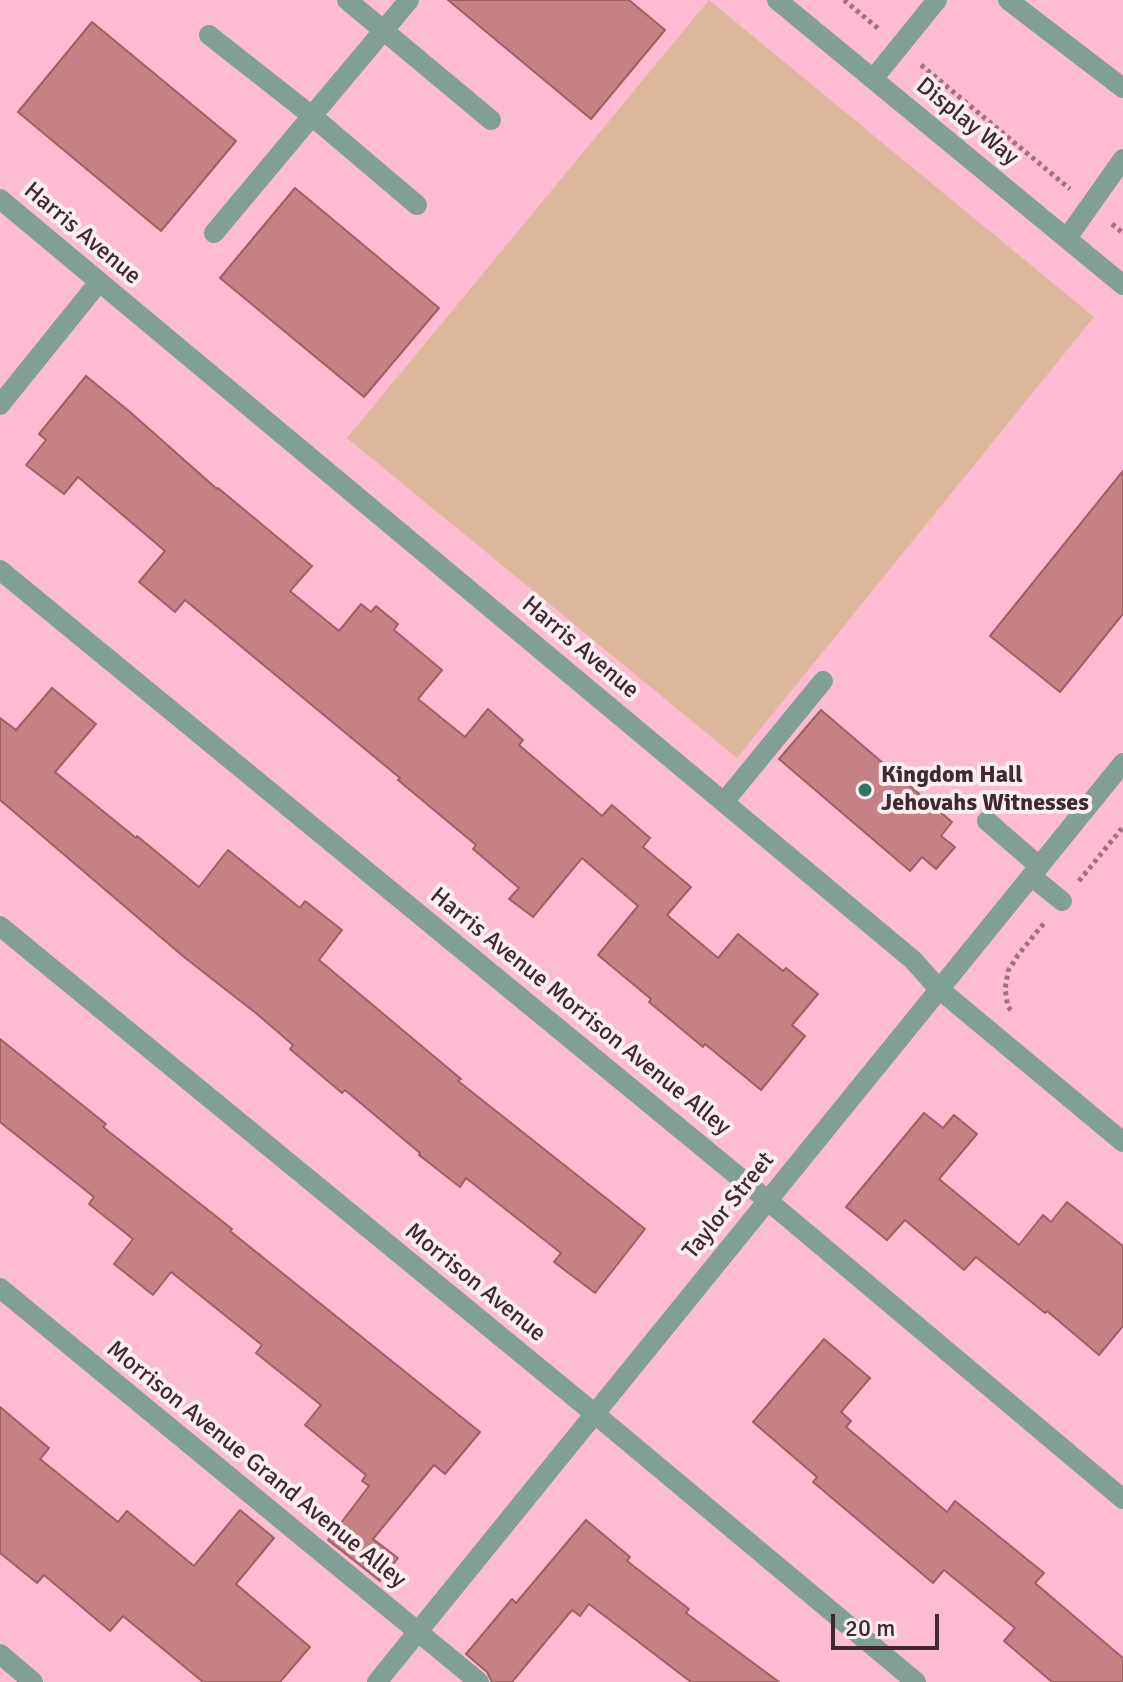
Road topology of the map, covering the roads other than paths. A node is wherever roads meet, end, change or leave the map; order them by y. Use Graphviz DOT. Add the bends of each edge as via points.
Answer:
graph roads {
  1 [pos="347,0"];
  2 [pos="409,0"];
  3 [pos="777,0"];
  4 [pos="937,0"];
  5 [pos="1008,0"];
  6 [pos="384,30"];
  7 [pos="209,35"];
  8 [pos="873,79"];
  9 [pos="1123,88"];
  10 [pos="312,116"];
  11 [pos="491,120"];
  12 [pos="1123,159"];
  13 [pos="0,199"];
  14 [pos="417,205"];
  15 [pos="214,233"];
  16 [pos="1067,238"];
  17 [pos="99,282"];
  18 [pos="1123,285"];
  19 [pos="0,405"];
  20 [pos="0,570"];
  21 [pos="823,681"];
  22 [pos="1123,763"];
  23 [pos="724,802"];
  24 [pos="987,821"];
  25 [pos="1035,871"];
  26 [pos="1062,901"];
  27 [pos="0,926"];
  28 [pos="939,989"];
  29 [pos="1123,1142"];
  30 [pos="767,1200"];
  31 [pos="0,1288"];
  32 [pos="595,1414"];
  33 [pos="1123,1499"];
  34 [pos="418,1631"];
  35 [pos="0,1654"];
  36 [pos="33,1682"];
  37 [pos="377,1682"];
  38 [pos="479,1682"];
  39 [pos="916,1682"];
  1 -- 6 [label="street"];
  2 -- 6 [label="street"];
  3 -- 8 [label="street, Display Way"];
  4 -- 8 [label="street"];
  5 -- 9 [label="street"];
  6 -- 10 [label="street"];
  6 -- 11 [label="street"];
  7 -- 10 [label="street"];
  8 -- 16 [label="street, Display Way"];
  10 -- 14 [label="street"];
  10 -- 15 [label="street"];
  12 -- 16 [label="street"];
  13 -- 17 [label="street, Harris Avenue"];
  16 -- 18 [label="street, Display Way"];
  17 -- 19 [label="street"];
  17 -- 23 [label="street, Harris Avenue"];
  20 -- 30 [label="street, Harris Avenue Morrison Avenue Alley"];
  21 -- 23 [label="street"];
  22 -- 25 [label="street, Taylor Street"];
  23 -- 28 [label="street, Harris Avenue" via="913,960"];
  24 -- 25 [label="street"];
  25 -- 26 [label="street"];
  25 -- 28 [label="street, Taylor Street"];
  27 -- 32 [label="street, Morrison Avenue"];
  28 -- 29 [label="street, Harris Avenue"];
  28 -- 30 [label="street, Taylor Street"];
  30 -- 32 [label="street, Taylor Street"];
  30 -- 33 [label="street, Harris Avenue Morrison Avenue Alley"];
  31 -- 34 [label="street, Morrison Avenue Grand Avenue Alley"];
  32 -- 34 [label="street, Taylor Street"];
  32 -- 39 [label="street, Morrison Avenue"];
  34 -- 37 [label="street, Taylor Street"];
  34 -- 38 [label="street, Morrison Avenue Grand Avenue Alley"];
  35 -- 36 [label="street"];
}
